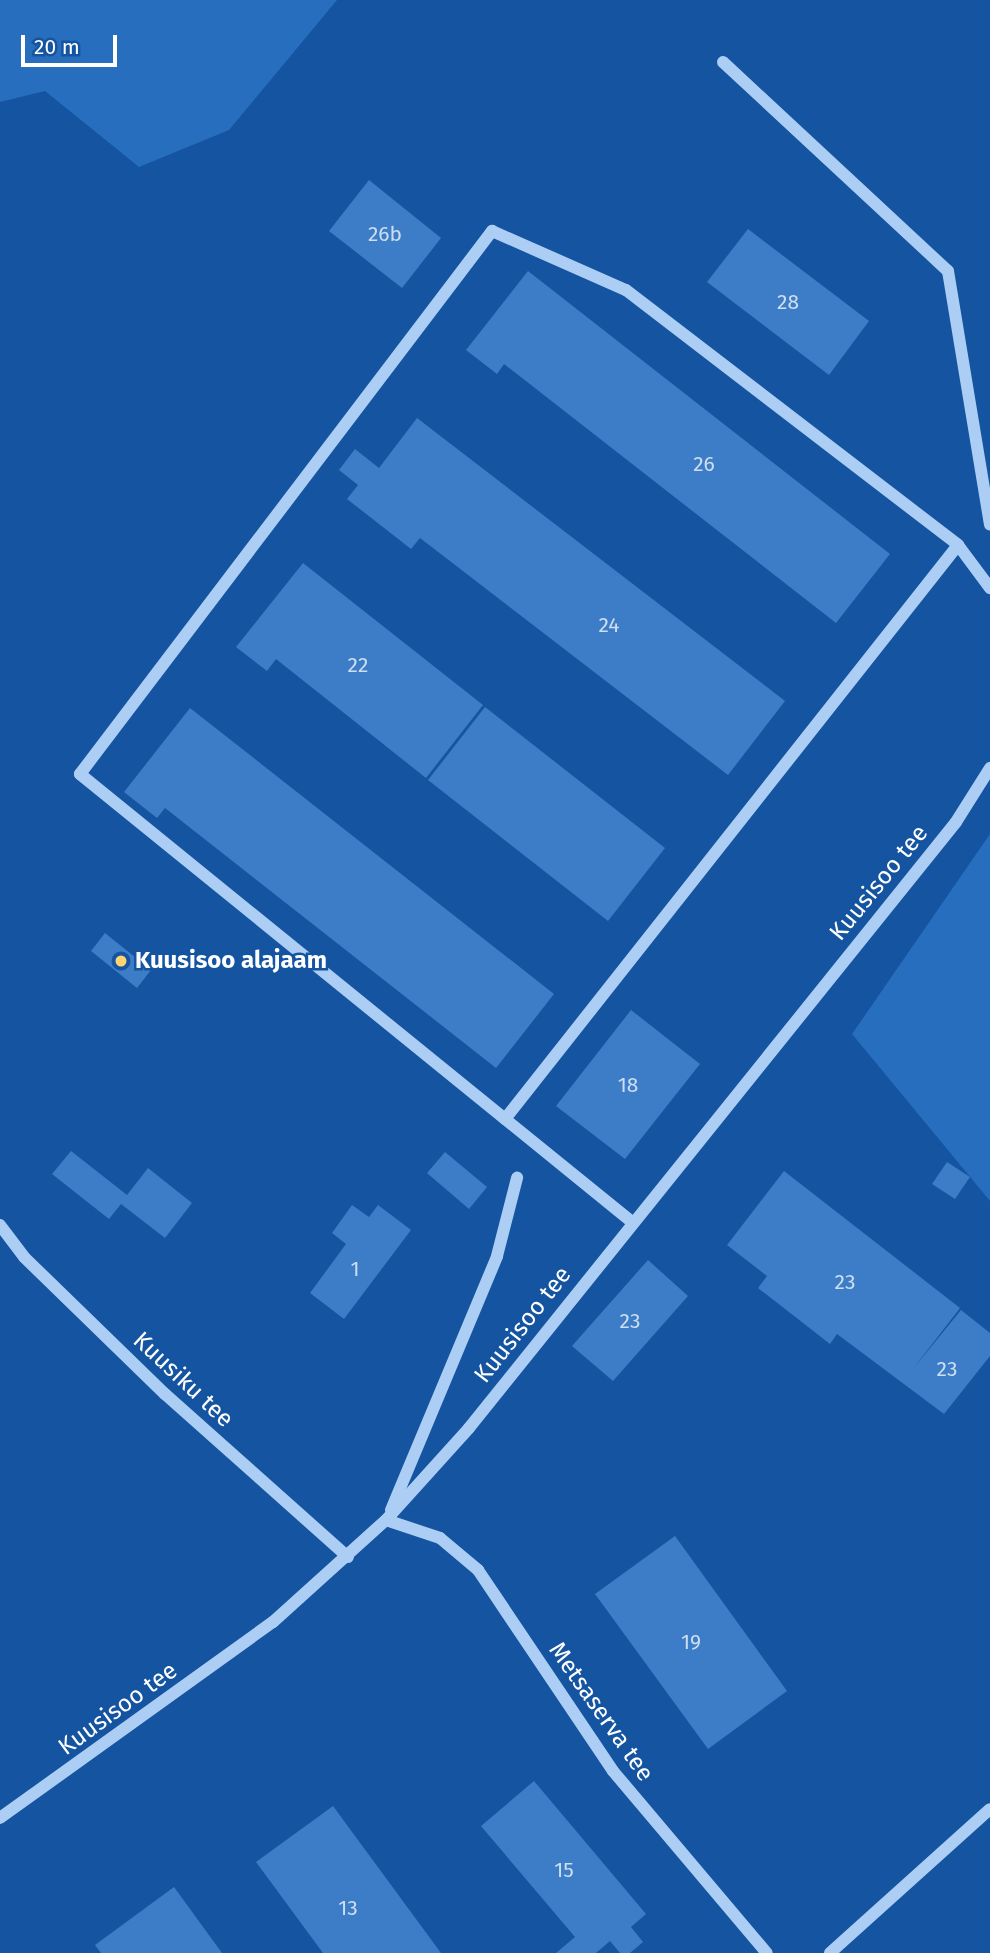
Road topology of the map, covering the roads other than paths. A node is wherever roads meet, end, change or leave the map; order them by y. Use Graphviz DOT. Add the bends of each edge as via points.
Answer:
graph roads {
  1 [pos="723,62"];
  2 [pos="990,525"];
  3 [pos="958,545"];
  4 [pos="990,588"];
  5 [pos="990,768"];
  6 [pos="505,1119"];
  7 [pos="517,1178"];
  8 [pos="632,1222"];
  9 [pos="0,1225"];
  10 [pos="386,1520"];
  11 [pos="348,1557"];
  12 [pos="990,1809"];
  13 [pos="0,1818"];
  14 [pos="767,1953"];
  15 [pos="831,1953"];
  1 -- 2 [label="street" via="948,271"];
  3 -- 4 [label="street"];
  3 -- 6 [label="street"];
  3 -- 6 [label="street" via="626,290 492,230 80,774"];
  5 -- 8 [label="street, Kuusisoo tee" via="956,822"];
  6 -- 8 [label="street"];
  7 -- 10 [label="street" via="497,1255"];
  8 -- 10 [label="street, Kuusisoo tee" via="469,1428"];
  9 -- 11 [label="street, Kuusiku tee" via="24,1257 164,1394"];
  10 -- 11 [label="street, Kuusisoo tee"];
  10 -- 14 [label="street, Metsaserva tee" via="440,1538 478,1570 613,1771"];
  11 -- 13 [label="street, Kuusisoo tee" via="273,1622"];
  12 -- 15 [label="street"];
}
